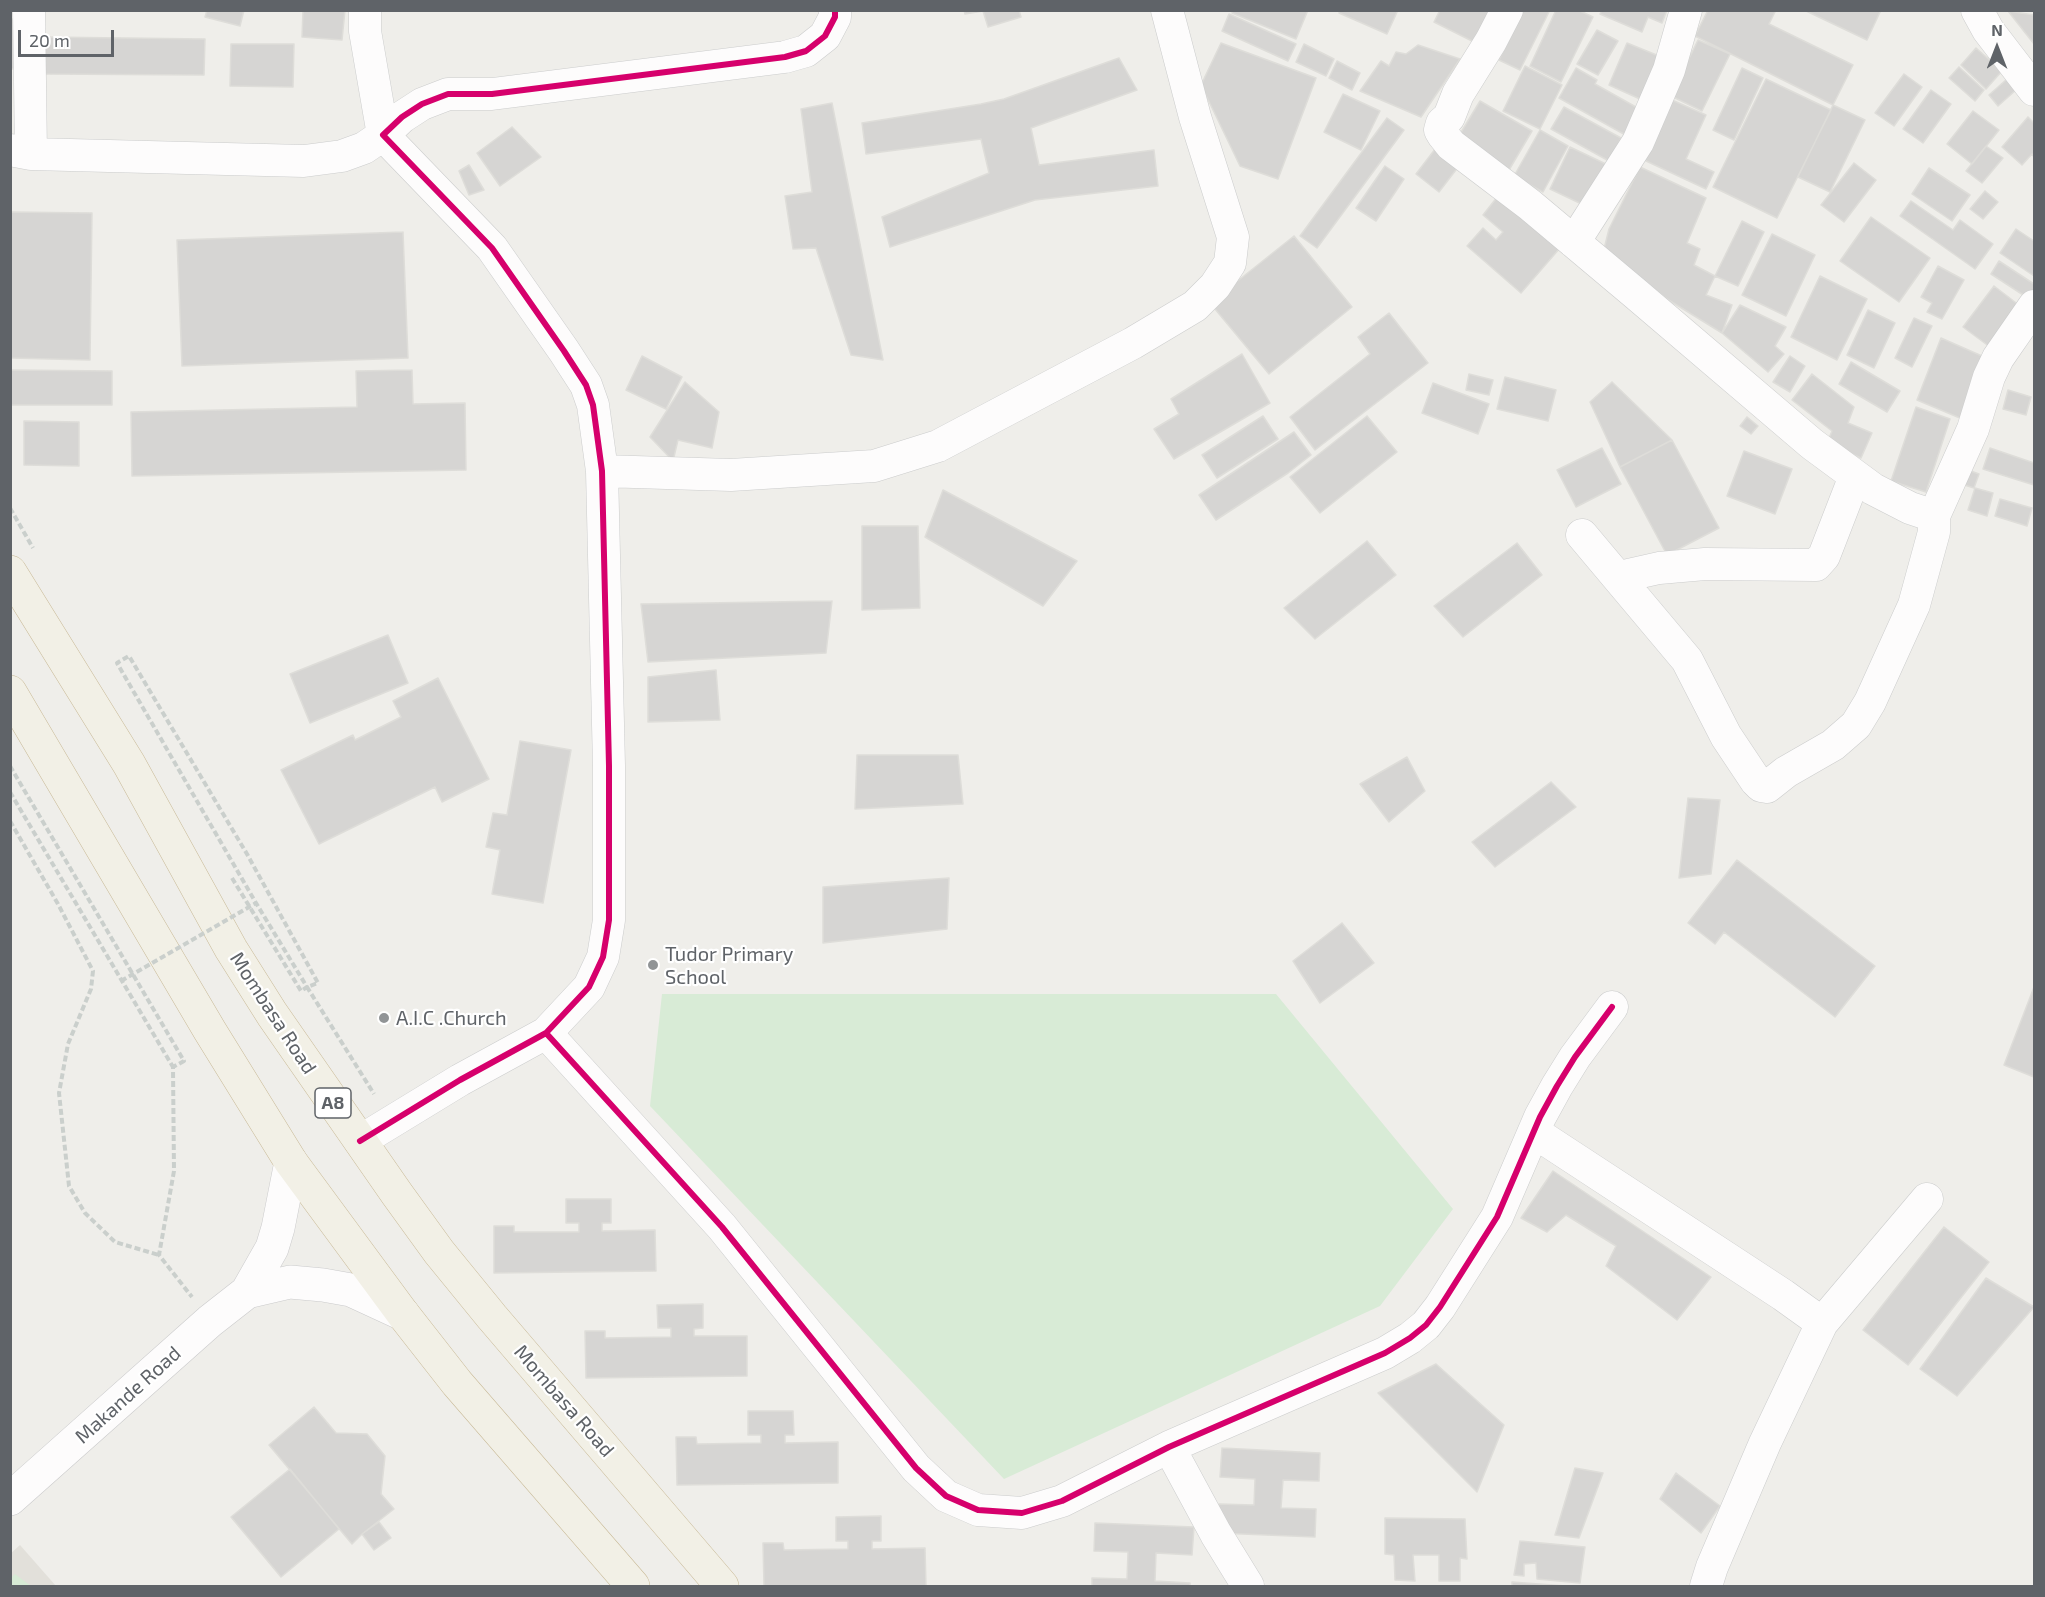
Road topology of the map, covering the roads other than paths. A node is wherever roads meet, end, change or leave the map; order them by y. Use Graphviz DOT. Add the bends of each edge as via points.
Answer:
graph roads {
  1 [pos="28,10"];
  2 [pos="365,10"];
  3 [pos="835,10"];
  4 [pos="1167,10"];
  5 [pos="1507,10"];
  6 [pos="1686,10"];
  7 [pos="1977,10"];
  8 [pos="2034,90"];
  9 [pos="383,135"];
  10 [pos="21,152"];
  11 [pos="1574,243"];
  12 [pos="2034,306"];
  13 [pos="602,471"];
  14 [pos="1855,476"];
  15 [pos="1934,516"];
  16 [pos="1582,534"];
  17 [pos="10,572"];
  18 [pos="1619,577"];
  19 [pos="10,692"];
  20 [pos="1612,1007"];
  21 [pos="546,1033"];
  22 [pos="1534,1132"];
  23 [pos="360,1141"];
  24 [pos="291,1162"];
  25 [pos="1927,1199"];
  26 [pos="247,1292"];
  27 [pos="403,1314"];
  28 [pos="1822,1323"];
  29 [pos="1169,1447"];
  30 [pos="10,1499"];
  31 [pos="633,1587"];
  32 [pos="722,1587"];
  33 [pos="1248,1587"];
  34 [pos="1706,1587"];
  1 -- 10 [label="street"];
  2 -- 9 [label="street"];
  3 -- 9 [label="street" via="825,36 806,51 785,57 492,94 448,94 422,104"];
  4 -- 13 [label="street" via="1233,237 1230,262 1215,286 1195,306 938,446 874,466 731,476"];
  5 -- 11 [label="street" via="1440,130 1451,145"];
  6 -- 11 [label="street" via="1669,70 1638,142"];
  7 -- 8 [label="street"];
  9 -- 10 [label="street" via="342,156 304,161"];
  9 -- 13 [label="street" via="492,248 564,351 586,385 593,405"];
  11 -- 14 [label="street"];
  12 -- 15 [label="street" via="1998,358 1973,429"];
  13 -- 21 [label="street" via="609,920 603,957 589,987"];
  14 -- 15 [label="street" via="1910,508"];
  14 -- 18 [label="street" via="1824,556 1816,565 1705,564"];
  15 -- 18 [label="street" via="1934,532 1914,605 1856,725 1833,745 1767,787 1756,781 1726,736 1687,660"];
  16 -- 18 [label="street"];
  17 -- 23 [label="highway, Mombasa Road / A8" via="129,764 243,967"];
  19 -- 24 [label="highway"];
  20 -- 22 [label="street" via="1563,1076"];
  21 -- 23 [label="street"];
  21 -- 29 [label="street" via="722,1227 916,1468 946,1496 978,1510 1022,1513 1062,1501"];
  22 -- 28 [label="street"];
  22 -- 29 [label="street" via="1497,1217 1426,1325 1385,1353"];
  23 -- 32 [label="highway, Mombasa Road / A8" via="439,1252"];
  24 -- 26 [label="main road, Makande Road" via="272,1248"];
  24 -- 27 [label="highway"];
  25 -- 28 [label="street"];
  26 -- 27 [label="main road, Makande Road" via="290,1282 323,1285 351,1290"];
  26 -- 30 [label="main road, Makande Road"];
  27 -- 31 [label="highway" via="457,1383"];
  28 -- 34 [label="street" via="1765,1443"];
  29 -- 33 [label="street"];
}
